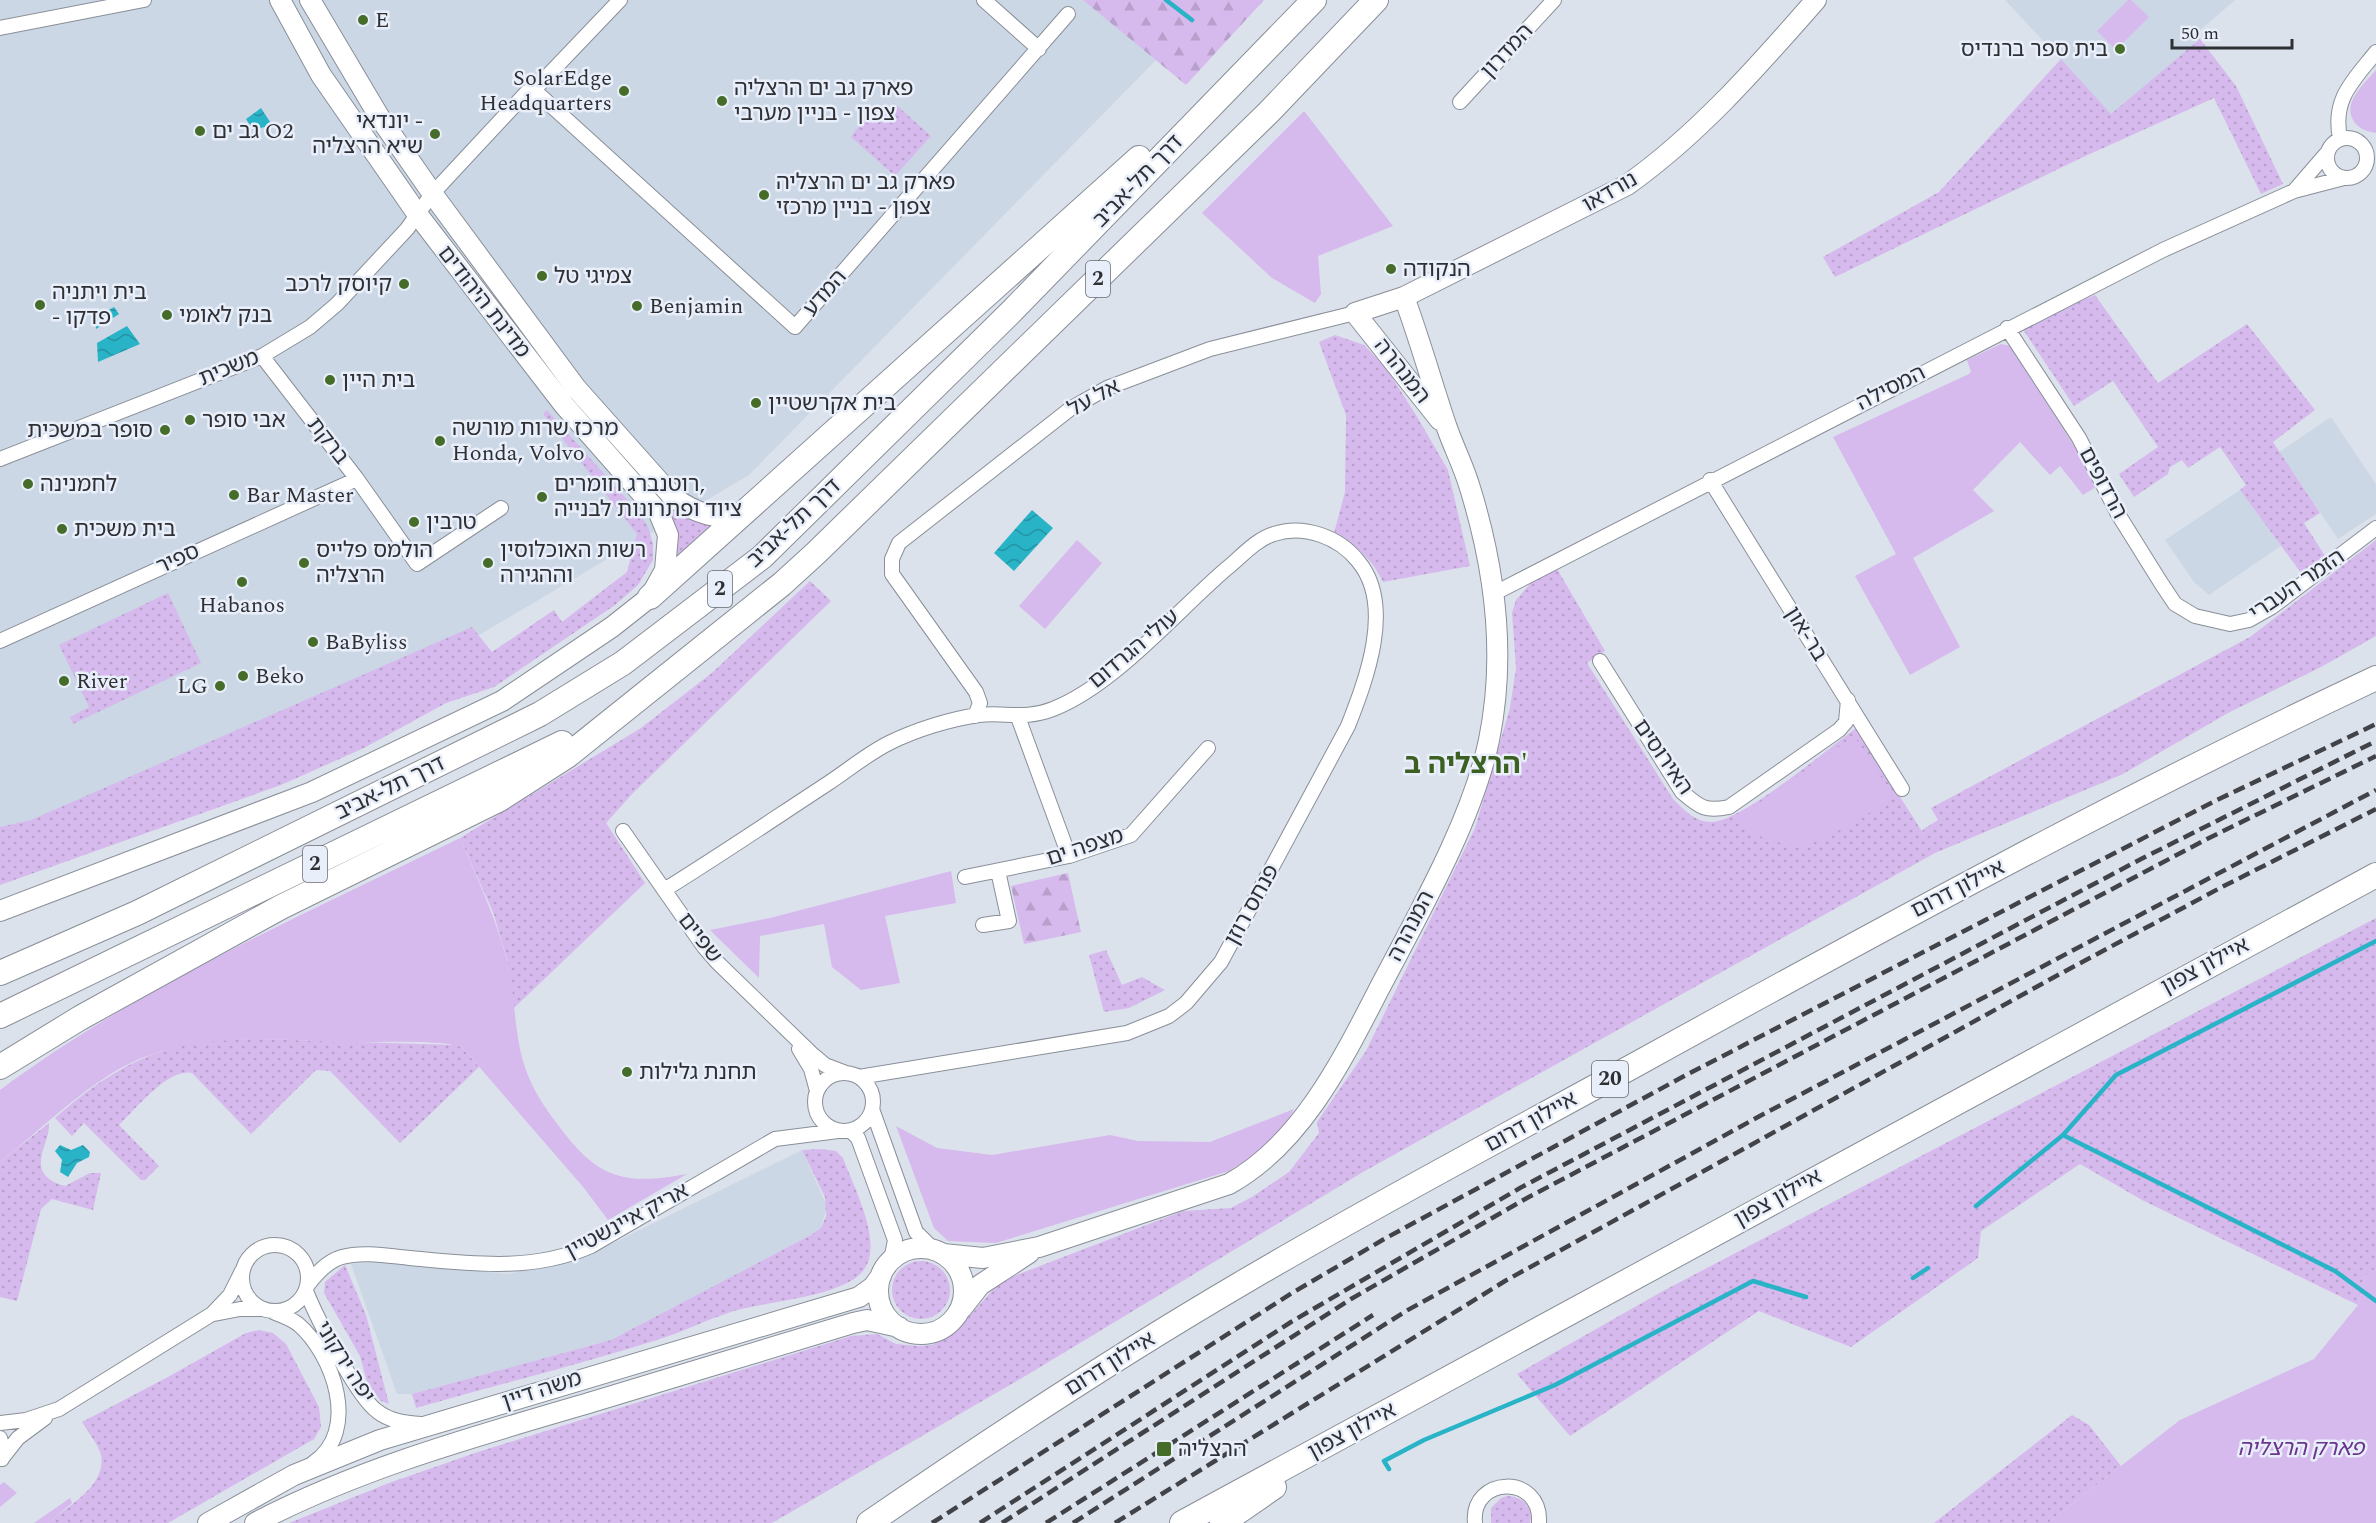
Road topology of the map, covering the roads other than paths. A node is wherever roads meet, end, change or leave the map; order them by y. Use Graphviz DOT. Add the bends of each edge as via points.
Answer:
graph roads {
  1 [pos="144,0"];
  2 [pos="280,0"];
  3 [pos="310,0"];
  4 [pos="620,0"];
  5 [pos="984,0"];
  6 [pos="1376,0"];
  7 [pos="1554,0"];
  8 [pos="1816,0"];
  9 [pos="1308,6"];
  10 [pos="1068,14"];
  11 [pos="0,28"];
  12 [pos="1039,49"];
  13 [pos="2376,52"];
  14 [pos="534,90"];
  15 [pos="1460,102"];
  16 [pos="2340,138"];
  17 [pos="2356,139"];
  18 [pos="2376,141"];
  19 [pos="2326,154"];
  20 [pos="2376,164"];
  21 [pos="2350,177"];
  22 [pos="2294,191"];
  23 [pos="434,197"];
  24 [pos="418,215"];
  25 [pos="1404,297"];
  26 [pos="1355,313"];
  27 [pos="2007,328"];
  28 [pos="262,356"];
  29 [pos="1447,429"];
  30 [pos="0,459"];
  31 [pos="357,480"];
  32 [pos="1710,480"];
  33 [pos="501,508"];
  34 [pos="745,513"];
  35 [pos="2376,528"];
  36 [pos="1340,544"];
  37 [pos="1493,594"];
  38 [pos="650,597"];
  39 [pos="2212,620"];
  40 [pos="0,641"];
  41 [pos="1600,661"];
  42 [pos="2376,678"];
  43 [pos="1848,700"];
  44 [pos="628,708"];
  45 [pos="975,716"];
  46 [pos="1018,717"];
  47 [pos="1208,748"];
  48 [pos="1902,789"];
  49 [pos="623,831"];
  50 [pos="1069,856"];
  51 [pos="998,871"];
  52 [pos="2376,875"];
  53 [pos="965,877"];
  54 [pos="663,890"];
  55 [pos="38,895"];
  56 [pos="0,898"];
  57 [pos="0,911"];
  58 [pos="983,925"];
  59 [pos="0,973"];
  60 [pos="0,1016"];
  61 [pos="789,1035"];
  62 [pos="0,1067"];
  63 [pos="914,1067"];
  64 [pos="852,1075"];
  65 [pos="817,1091"];
  66 [pos="872,1104"];
  67 [pos="844,1131"];
  68 [pos="1039,1247"];
  69 [pos="939,1252"];
  70 [pos="886,1268"];
  71 [pos="242,1271"];
  72 [pos="307,1288"];
  73 [pos="268,1311"];
  74 [pos="958,1312"];
  75 [pos="212,1314"];
  76 [pos="899,1327"];
  77 [pos="56,1410"];
  78 [pos="1379,1417"];
  79 [pos="0,1423"];
  80 [pos="432,1425"];
  81 [pos="0,1437"];
  82 [pos="1,1460"];
  83 [pos="294,1475"];
  84 [pos="208,1523"];
  85 [pos="255,1523"];
  86 [pos="869,1523"];
  87 [pos="1182,1523"];
  88 [pos="1221,1523"];
  89 [pos="1475,1523"];
  90 [pos="1539,1523"];
  1 -- 11 [label="street"];
  2 -- 24 [label="street, מדינת היהודים" via="321,75"];
  3 -- 23 [label="street, מדינת היהודים" via="356,81"];
  4 -- 14 [label="street, משכית"];
  5 -- 12 [label="street"];
  6 -- 44 [label="highway, דרך תל-אביב / 2" via="1269,112 816,553"];
  7 -- 15 [label="street, המדרון"];
  8 -- 25 [label="street, נורדאו" via="1751,73 1659,162 1627,185"];
  9 -- 34 [label="highway"];
  9 -- 59 [label="highway, דרך תל-אביב / 2" via="1012,311 762,557 623,663 540,714 137,913"];
  10 -- 12 [label="street, המדע"];
  12 -- 14 [label="street, המדע" via="795,327"];
  13 -- 16 [label="street" via="2341,102 2337,114"];
  14 -- 23 [label="street, משכית" via="527,92"];
  16 -- 17 [label="street"];
  16 -- 19 [label="street"];
  17 -- 18 [label="street"];
  17 -- 21 [label="street" via="2367,154 2365,167"];
  19 -- 21 [label="street" via="2332,172"];
  19 -- 22 [label="street, המסילה"];
  20 -- 21 [label="street, המסילה"];
  21 -- 22 [label="street, המסילה"];
  22 -- 27 [label="street, המסילה" via="2163,250"];
  23 -- 24 [label="street, משכית"];
  23 -- 34 [label="street, מדינת היהודים" via="576,388 673,497 696,512 711,516 734,517"];
  24 -- 28 [label="street, משכית" via="337,304 310,327"];
  24 -- 38 [label="street, מדינת היהודים" via="564,405 659,513 669,549 663,577"];
  25 -- 26 [label="street, נורדאו"];
  25 -- 29 [label="street, המנהרה"];
  26 -- 29 [label="street, המנהרה"];
  26 -- 45 [label="street, אל על" via="1210,349 1107,388 1070,409 899,543 892,559 892,574 976,692 980,703"];
  27 -- 32 [label="street, המסילה"];
  27 -- 39 [label="street, הרדופים" via="2079,438 2118,514 2175,604 2195,616"];
  28 -- 30 [label="street, משכית"];
  28 -- 31 [label="street, ברקת"];
  29 -- 37 [label="street, המנהרה" via="1470,486"];
  31 -- 33 [label="street, ברקת" via="417,564"];
  31 -- 40 [label="street, ספיר"];
  32 -- 37 [label="street, המסילה"];
  32 -- 43 [label="street, בר-און"];
  34 -- 38 [label="highway"];
  35 -- 39 [label="street, הזמר העברי" via="2249,620 2230,624"];
  36 -- 46 [label="street, עולי הגרדום" via="1317,534 1291,530 1271,534 1104,680 1052,710"];
  36 -- 63 [label="street, פנחס רוזן" via="1373,582 1376,612 1371,656 1360,694 1348,726 1242,925 1206,982 1169,1016 1127,1033"];
  37 -- 68 [label="street, המנהרה" via="1499,662 1494,710 1466,812 1374,999 1308,1110 1271,1155 1228,1184"];
  38 -- 55 [label="street, דרך תל-אביב" via="502,701 312,792"];
  41 -- 43 [label="street, האירוסים" via="1682,792 1712,811 1729,807 1839,730 1846,722"];
  42 -- 86 [label="highway, איילון דרום / 20" via="2280,723 1920,908 1366,1212 1074,1385"];
  43 -- 48 [label="street, בר-און"];
  44 -- 60 [label="highway, דרך תל-אביב / 2"];
  44 -- 62 [label="highway" via="567,756 500,799 281,907"];
  45 -- 46 [label="street, עולי הגרדום"];
  45 -- 54 [label="street, עולי הגרדום" via="889,743"];
  46 -- 50 [label="street"];
  47 -- 50 [label="street, מצפה ים" via="1131,835"];
  49 -- 54 [label="street, שפיים"];
  50 -- 51 [label="street, מצפה ים"];
  51 -- 53 [label="street, מצפה ים"];
  51 -- 58 [label="street" via="1009,921"];
  52 -- 78 [label="highway, איילון צפון"];
  54 -- 61 [label="street, שפיים" via="704,947"];
  55 -- 56 [label="street"];
  55 -- 57 [label="street, דרך תל-אביב"];
  61 -- 64 [label="street, שפיים" via="825,1065"];
  61 -- 65 [label="street, שפיים" via="811,1069"];
  63 -- 64 [label="street, פנחס רוזן"];
  63 -- 66 [label="street, פנחס רוזן" via="883,1084"];
  64 -- 65 [label="street" via="828,1077"];
  64 -- 66 [label="street" via="868,1087"];
  65 -- 67 [label="street, שפיים" via="815,1105 819,1117 828,1126"];
  66 -- 67 [label="street" via="863,1124"];
  66 -- 69 [label="street" via="916,1232"];
  67 -- 70 [label="street, שפיים" via="858,1138 895,1240"];
  67 -- 72 [label="street, אריק איינשטיין" via="775,1139 591,1246 560,1258 496,1265 378,1255 342,1257 324,1267"];
  68 -- 69 [label="street, המנהרה" via="983,1258"];
  68 -- 74 [label="street, המנהרה" via="975,1288"];
  69 -- 70 [label="street" via="916,1248"];
  69 -- 74 [label="street" via="957,1267 963,1285"];
  70 -- 76 [label="street" via="878,1298 882,1310"];
  70 -- 80 [label="street, משה דיין" via="873,1287 859,1297"];
  71 -- 72 [label="street" via="257,1250 282,1246 303,1261"];
  71 -- 73 [label="street" via="246,1296"];
  71 -- 75 [label="street" via="230,1295"];
  72 -- 73 [label="street" via="292,1307"];
  72 -- 80 [label="street, יפה ירקוני" via="319,1320 368,1403 391,1419"];
  73 -- 75 [label="street" via="240,1309"];
  73 -- 83 [label="street, יפה ירקוני" via="296,1322 310,1337 339,1402 338,1424 329,1446 317,1461"];
  74 -- 76 [label="street" via="932,1332 909,1332"];
  75 -- 77 [label="street"];
  76 -- 85 [label="street, משה דיין" via="867,1320 853,1323 474,1436 390,1463 305,1497"];
  77 -- 79 [label="street"];
  77 -- 82 [label="street" via="23,1434"];
  78 -- 87 [label="highway, איילון צפון"];
  78 -- 88 [label="highway"];
  80 -- 83 [label="street, משה דיין" via="380,1440"];
  81 -- 82 [label="street"];
  83 -- 84 [label="street, משה דיין"];
  89 -- 90 [label="street" via="1476,1509 1485,1494 1509,1486 1527,1492 1534,1500"];
}
